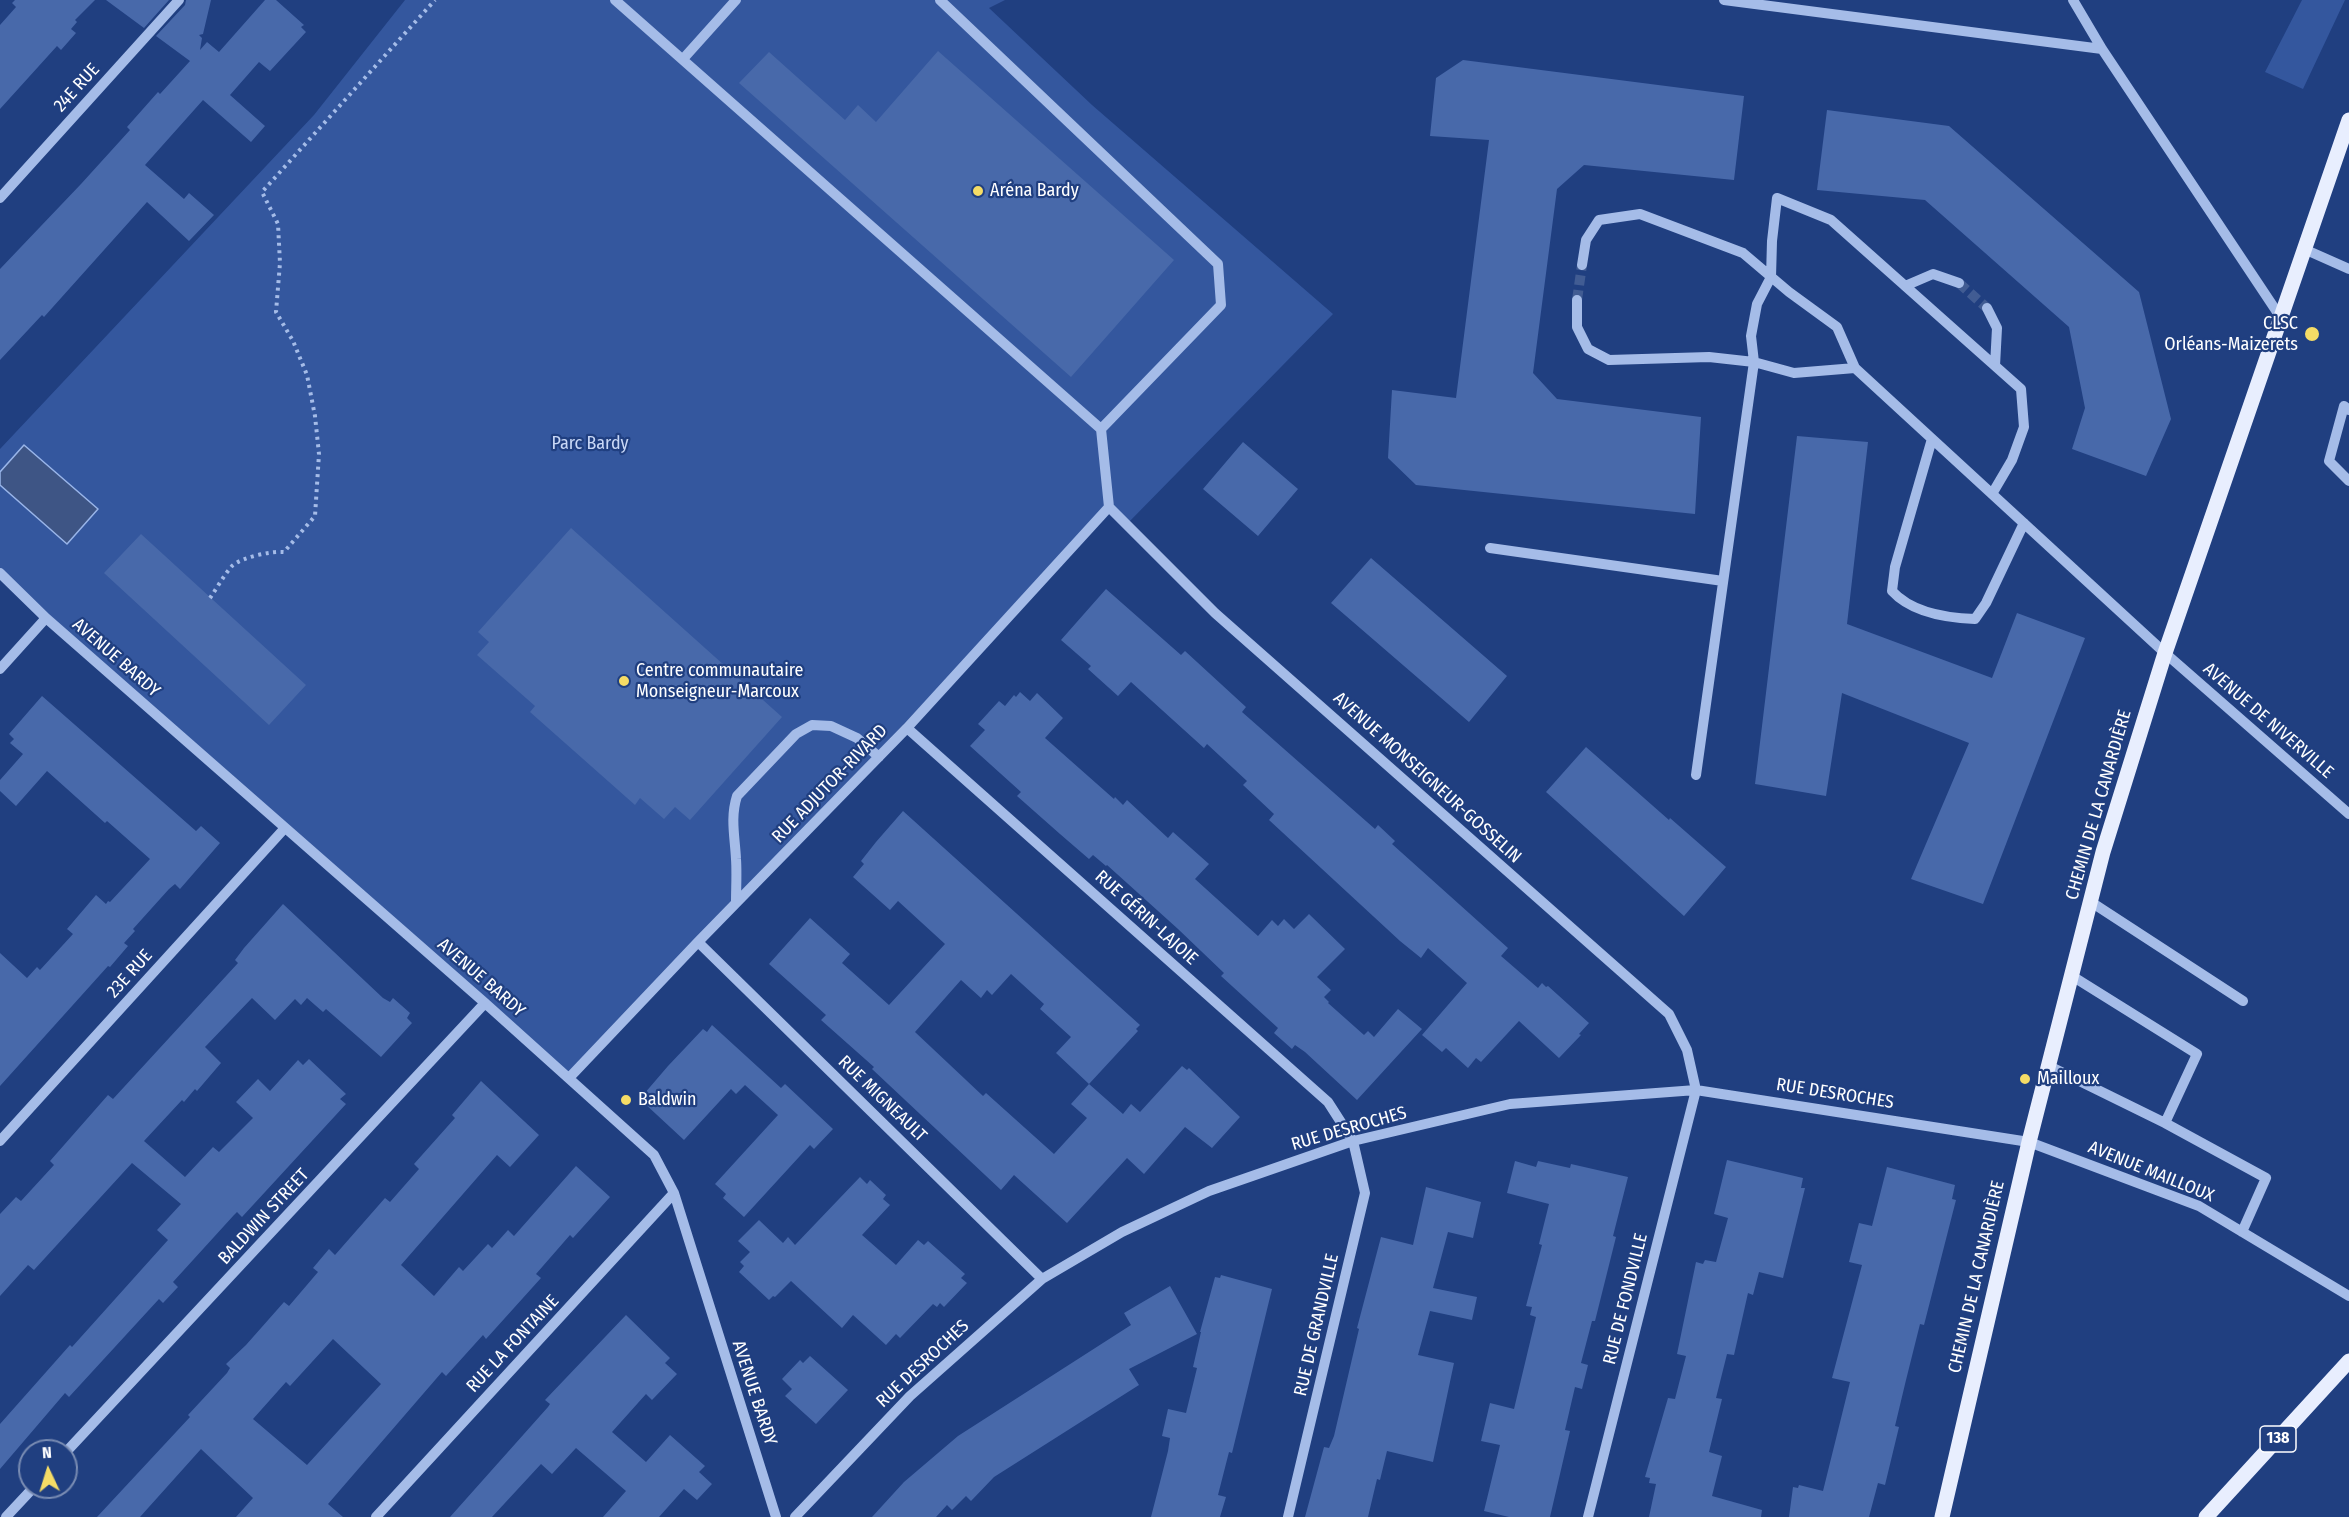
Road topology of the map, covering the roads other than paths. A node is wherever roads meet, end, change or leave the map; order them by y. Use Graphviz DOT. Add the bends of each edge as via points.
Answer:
graph roads {
  1 [pos="179,0"];
  2 [pos="615,0"];
  3 [pos="736,0"];
  4 [pos="940,0"];
  5 [pos="1724,0"];
  6 [pos="2073,0"];
  7 [pos="2102,49"];
  8 [pos="683,59"];
  9 [pos="2349,120"];
  10 [pos="0,198"];
  11 [pos="2304,249"];
  12 [pos="1582,266"];
  13 [pos="2349,269"];
  14 [pos="1771,277"];
  15 [pos="1959,283"];
  16 [pos="1905,285"];
  17 [pos="1577,300"];
  18 [pos="1987,308"];
  19 [pos="2281,318"];
  20 [pos="1754,362"];
  21 [pos="1995,366"];
  22 [pos="1855,368"];
  23 [pos="2349,410"];
  24 [pos="1101,429"];
  25 [pos="1932,439"];
  26 [pos="2349,480"];
  27 [pos="1992,494"];
  28 [pos="1109,507"];
  29 [pos="2024,523"];
  30 [pos="1490,548"];
  31 [pos="0,573"];
  32 [pos="1723,581"];
  33 [pos="46,618"];
  34 [pos="2165,653"];
  35 [pos="0,669"];
  36 [pos="907,728"];
  37 [pos="879,757"];
  38 [pos="1696,775"];
  39 [pos="2349,814"];
  40 [pos="284,829"];
  41 [pos="2091,902"];
  42 [pos="736,903"];
  43 [pos="698,942"];
  44 [pos="2072,976"];
  45 [pos="2243,1001"];
  46 [pos="485,1004"];
  47 [pos="2049,1066"];
  48 [pos="569,1078"];
  49 [pos="1696,1090"];
  50 [pos="2166,1123"];
  51 [pos="1353,1141"];
  52 [pos="0,1142"];
  53 [pos="2029,1142"];
  54 [pos="674,1193"];
  55 [pos="2242,1232"];
  56 [pos="1042,1279"];
  57 [pos="2349,1296"];
  58 [pos="2349,1361"];
  59 [pos="78,1439"];
  60 [pos="23,1499"];
  61 [pos="6,1517"];
  62 [pos="376,1517"];
  63 [pos="776,1517"];
  64 [pos="795,1517"];
  65 [pos="1288,1517"];
  66 [pos="1588,1517"];
  67 [pos="1942,1517"];
  68 [pos="2206,1517"];
  1 -- 10 [label="street, 24E RUE"];
  2 -- 8 [label="street"];
  3 -- 8 [label="street"];
  4 -- 24 [label="street" via="1218,264 1221,305"];
  5 -- 7 [label="street"];
  6 -- 7 [label="street"];
  7 -- 19 [label="street"];
  8 -- 24 [label="street"];
  9 -- 11 [label="main road, CHEMIN DE LA CANARDIÈRE"];
  11 -- 13 [label="street"];
  11 -- 19 [label="main road, CHEMIN DE LA CANARDIÈRE"];
  12 -- 14 [label="street" via="1586,240 1599,220 1640,214 1743,253"];
  14 -- 16 [label="street" via="1777,198 1831,220"];
  14 -- 20 [label="street" via="1757,304 1751,336"];
  14 -- 22 [label="street" via="1837,327"];
  15 -- 16 [label="street" via="1933,274"];
  16 -- 21 [label="street"];
  17 -- 20 [label="street" via="1577,327 1588,349 1609,360 1709,357"];
  18 -- 21 [label="street" via="1997,328"];
  19 -- 34 [label="main road, CHEMIN DE LA CANARDIÈRE"];
  20 -- 22 [label="street" via="1794,373"];
  20 -- 32 [label="street"];
  21 -- 27 [label="street" via="2021,389 2024,427 2012,460"];
  22 -- 25 [label="street, AVENUE DE NIVERVILLE"];
  23 -- 26 [label="street" via="2344,406 2329,461"];
  24 -- 28 [label="street"];
  25 -- 27 [label="street, AVENUE DE NIVERVILLE"];
  25 -- 29 [label="street" via="1895,567 1892,591 1902,602 1948,618 1975,619"];
  27 -- 29 [label="street, AVENUE DE NIVERVILLE"];
  28 -- 36 [label="street, RUE ADJUTOR-RIVARD"];
  28 -- 49 [label="street, AVENUE MONSEIGNEUR-GOSSELIN" via="1215,613 1669,1014 1687,1050"];
  29 -- 34 [label="street, AVENUE DE NIVERVILLE"];
  30 -- 32 [label="street"];
  31 -- 33 [label="street, AVENUE BARDY"];
  32 -- 38 [label="street"];
  33 -- 35 [label="street"];
  33 -- 40 [label="street, AVENUE BARDY"];
  34 -- 39 [label="street, AVENUE DE NIVERVILLE"];
  34 -- 41 [label="main road, CHEMIN DE LA CANARDIÈRE"];
  36 -- 37 [label="street, RUE ADJUTOR-RIVARD"];
  36 -- 51 [label="street, RUE GÉRIN-LAJOIE" via="1328,1102"];
  37 -- 42 [label="street, RUE ADJUTOR-RIVARD"];
  37 -- 42 [label="street" via="857,738 831,726 812,725 796,734 737,796 733,807"];
  40 -- 46 [label="street, AVENUE BARDY"];
  40 -- 52 [label="street, 23E RUE"];
  41 -- 44 [label="main road, CHEMIN DE LA CANARDIÈRE"];
  41 -- 45 [label="street"];
  42 -- 43 [label="street, RUE ADJUTOR-RIVARD"];
  43 -- 48 [label="street, RUE ADJUTOR-RIVARD"];
  43 -- 56 [label="street, RUE MIGNEAULT"];
  44 -- 47 [label="main road, CHEMIN DE LA CANARDIÈRE"];
  44 -- 50 [label="street" via="2198,1054"];
  46 -- 48 [label="street, AVENUE BARDY"];
  46 -- 59 [label="street, BALDWIN STREET"];
  47 -- 50 [label="street"];
  47 -- 53 [label="main road, CHEMIN DE LA CANARDIÈRE"];
  48 -- 54 [label="street, AVENUE BARDY" via="654,1155"];
  49 -- 51 [label="street, RUE DESROCHES" via="1510,1104"];
  49 -- 53 [label="street, RUE DESROCHES"];
  49 -- 66 [label="street, RUE DE FONDVILLE"];
  50 -- 55 [label="street" via="2266,1178"];
  51 -- 56 [label="street, RUE DESROCHES" via="1209,1191 1122,1232"];
  51 -- 65 [label="street, RUE DE GRANDVILLE" via="1365,1193"];
  53 -- 55 [label="street, AVENUE MAILLOUX" via="2199,1206"];
  53 -- 67 [label="main road, CHEMIN DE LA CANARDIÈRE"];
  54 -- 62 [label="street, RUE LA FONTAINE"];
  54 -- 63 [label="street, AVENUE BARDY"];
  55 -- 57 [label="street, AVENUE MAILLOUX"];
  56 -- 64 [label="street, RUE DESROCHES" via="910,1396"];
  58 -- 68 [label="main road, 138"];
  60 -- 61 [label="street"];
}
